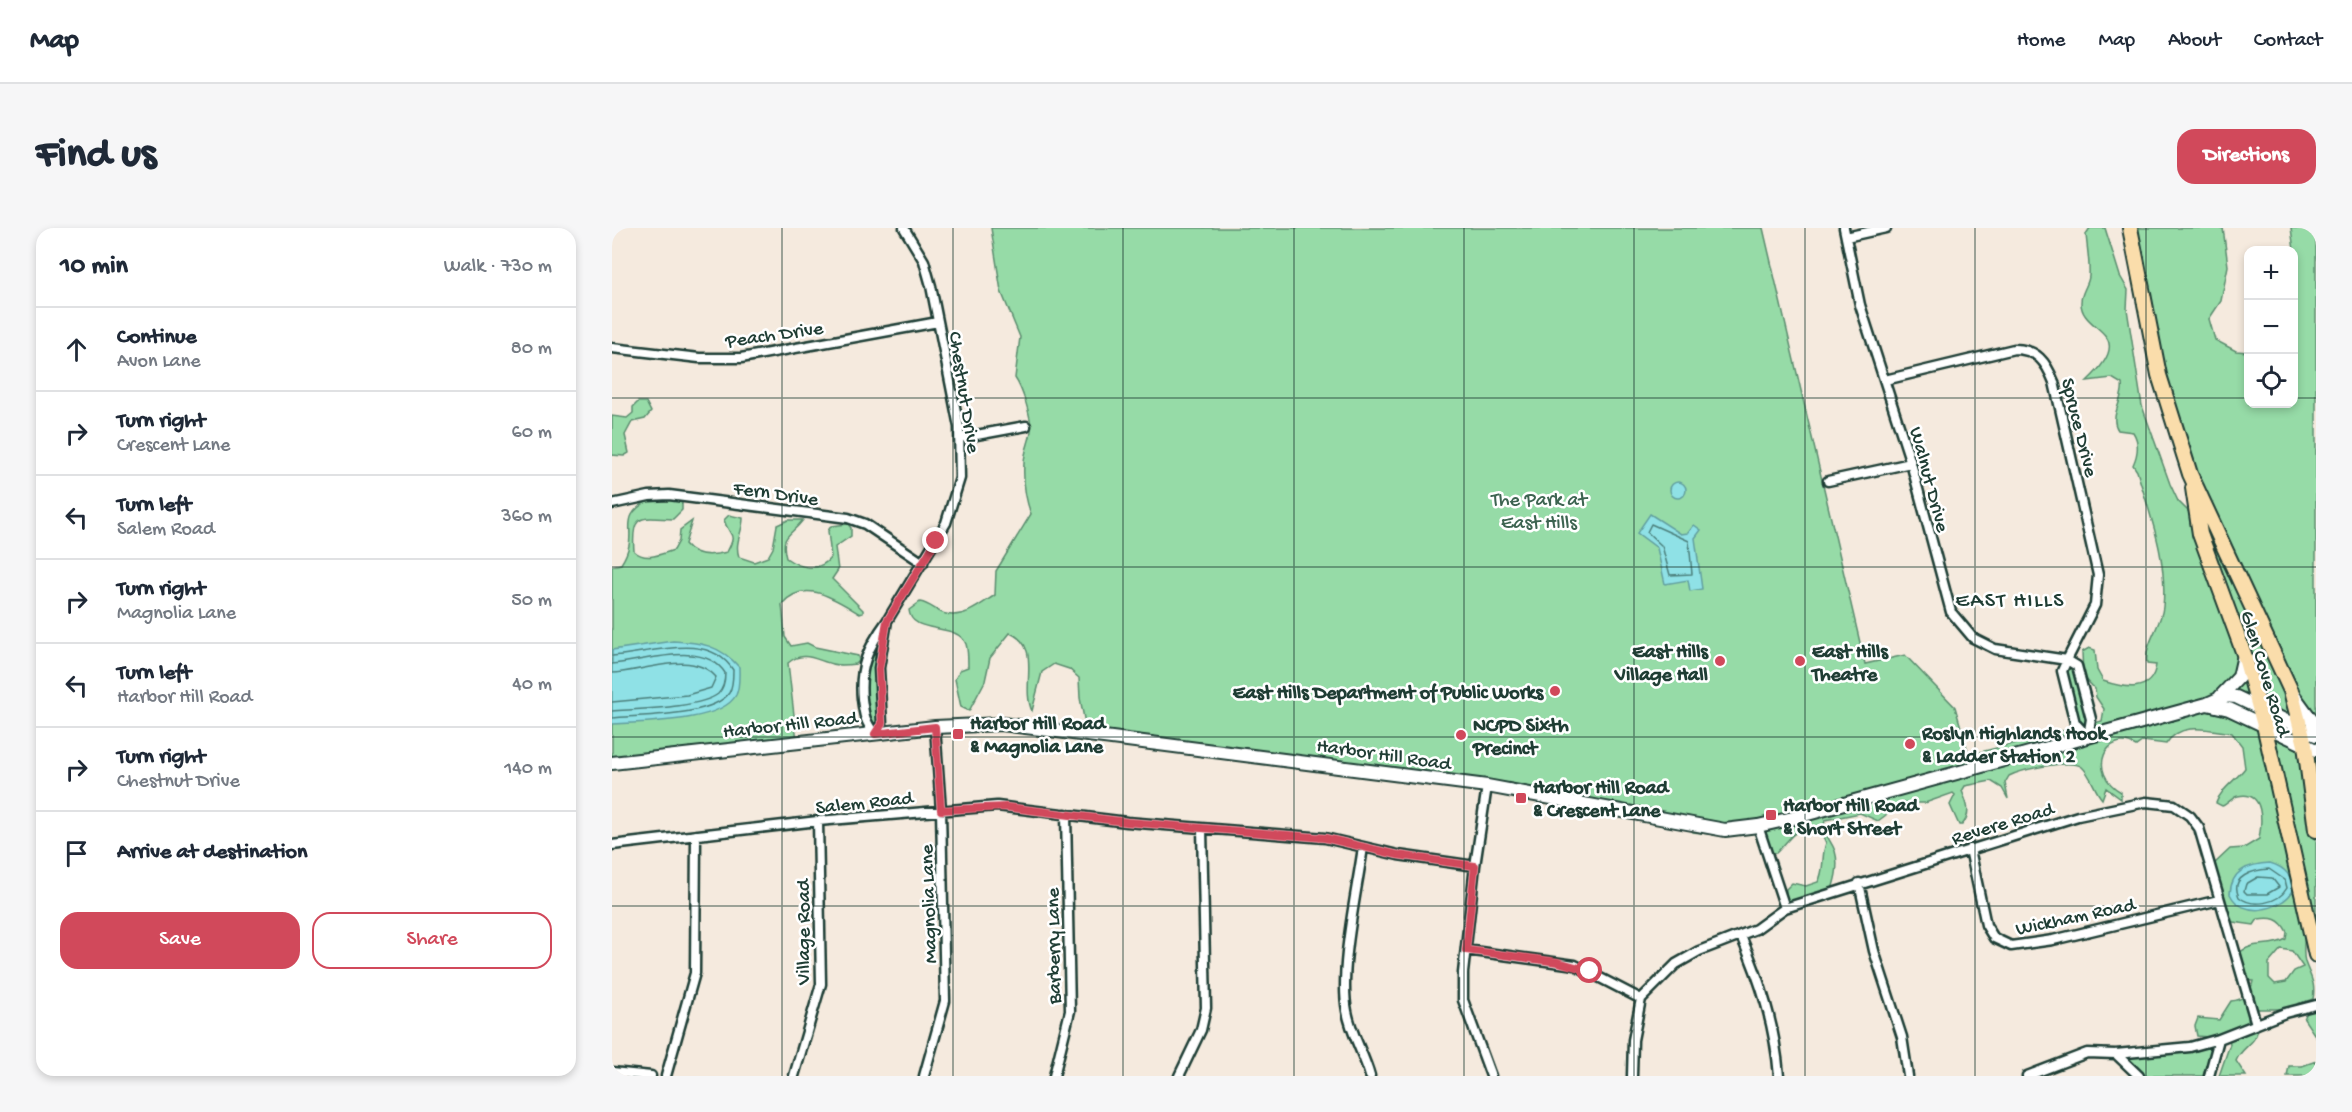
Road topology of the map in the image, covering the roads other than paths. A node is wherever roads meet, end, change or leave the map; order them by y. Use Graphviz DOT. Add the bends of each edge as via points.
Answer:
graph roads {
  1 [pos="904,228"];
  2 [pos="1886,228"];
  3 [pos="2130,228"];
  4 [pos="1845,233"];
  5 [pos="938,322"];
  6 [pos="612,348"];
  7 [pos="1885,380"];
  8 [pos="1026,426"];
  9 [pos="960,438"];
  10 [pos="1911,464"];
  11 [pos="2190,474"];
  12 [pos="1828,481"];
  13 [pos="612,504"];
  14 [pos="923,563"];
  15 [pos="887,621"];
  16 [pos="2244,654"];
  17 [pos="2067,660"];
  18 [pos="2220,697"];
  19 [pos="2207,704"];
  20 [pos="2257,705"];
  21 [pos="2311,721"];
  22 [pos="2264,725"];
  23 [pos="935,727"];
  24 [pos="875,734"];
  25 [pos="2316,735"];
  26 [pos="2088,737"];
  27 [pos="2311,747"];
  28 [pos="612,763"];
  29 [pos="1487,786"];
  30 [pos="2314,802"];
  31 [pos="941,810"];
  32 [pos="1066,814"];
  33 [pos="818,822"];
  34 [pos="1758,826"];
  35 [pos="1202,829"];
  36 [pos="2316,830"];
  37 [pos="696,835"];
  38 [pos="612,845"];
  39 [pos="1363,847"];
  40 [pos="1970,849"];
  41 [pos="1475,866"];
  42 [pos="1858,883"];
  43 [pos="2219,900"];
  44 [pos="1785,908"];
  45 [pos="1742,936"];
  46 [pos="1466,950"];
  47 [pos="2316,955"];
  48 [pos="1641,999"];
  49 [pos="2316,1005"];
  50 [pos="2256,1024"];
  51 [pos="2219,1039"];
  52 [pos="2116,1054"];
  53 [pos="612,1072"];
  54 [pos="651,1076"];
  55 [pos="666,1076"];
  56 [pos="794,1076"];
  57 [pos="924,1076"];
  58 [pos="1054,1076"];
  59 [pos="1179,1076"];
  60 [pos="1370,1076"];
  61 [pos="1491,1076"];
  62 [pos="1632,1076"];
  63 [pos="1779,1076"];
  64 [pos="1908,1076"];
  65 [pos="2027,1076"];
  66 [pos="2139,1076"];
  67 [pos="2209,1076"];
  1 -- 5 [label="street, Chestnut Drive" via="924,261"];
  2 -- 4 [label="street"];
  3 -- 11 [label="main road, Glen Cove Road" via="2159,375"];
  4 -- 7 [label="street, Walnut Drive" via="1860,305"];
  5 -- 6 [label="street, Peach Drive" via="741,358 699,358"];
  5 -- 9 [label="street, Chestnut Drive"];
  7 -- 10 [label="street, Walnut Drive"];
  7 -- 17 [label="street, Spruce Drive" via="2014,349 2033,352 2047,366 2054,381 2098,575 2094,605"];
  8 -- 9 [label="street"];
  9 -- 14 [label="street, Chestnut Drive" via="958,491 946,523"];
  10 -- 12 [label="street"];
  10 -- 17 [label="street, Walnut Drive" via="1945,598 1959,624 1973,638 1995,649"];
  11 -- 16 [label="main road, Glen Cove Road" via="2200,534"];
  11 -- 21 [label="main road, Glen Cove Road" via="2291,691"];
  13 -- 14 [label="street, Fern Drive" via="669,495 848,518 865,524"];
  14 -- 15 [label="street, Chestnut Drive"];
  15 -- 24 [label="street, Chestnut Drive" via="879,669 882,723"];
  15 -- 24 [label="street, Chestnut Drive" via="869,647 861,673 865,721"];
  16 -- 18 [label="street" via="2239,677"];
  16 -- 20 [label="main road, Glen Cove Road"];
  17 -- 26 [label="street" via="2077,666 2091,719"];
  17 -- 26 [label="street" via="2062,672 2075,723"];
  18 -- 19 [label="street, Harbor Hill Road"];
  18 -- 20 [label="street" via="2232,696"];
  19 -- 22 [label="street"];
  19 -- 26 [label="street, Harbor Hill Road"];
  20 -- 21 [label="street"];
  20 -- 22 [label="main road, Glen Cove Road"];
  21 -- 25 [label="street"];
  21 -- 27 [label="main road, Glen Cove Road"];
  22 -- 27 [label="street"];
  22 -- 47 [label="main road, Glen Cove Road"];
  23 -- 24 [label="street, Harbor Hill Road"];
  23 -- 29 [label="street, Harbor Hill Road" via="1022,726"];
  23 -- 31 [label="street, Magnolia Lane"];
  24 -- 28 [label="street, Harbor Hill Road"];
  26 -- 34 [label="street, Harbor Hill Road"];
  27 -- 30 [label="main road, Glen Cove Road"];
  29 -- 34 [label="street, Harbor Hill Road" via="1710,828 1738,830"];
  29 -- 41 [label="street"];
  30 -- 36 [label="main road, Glen Cove Road"];
  31 -- 32 [label="street, Salem Road" via="997,807"];
  31 -- 33 [label="street, Salem Road"];
  31 -- 57 [label="street, Magnolia Lane" via="945,1001"];
  32 -- 35 [label="street, Salem Road"];
  32 -- 58 [label="street, Barberry Lane" via="1070,1011"];
  33 -- 37 [label="street, Salem Road"];
  33 -- 56 [label="street, Village Road" via="821,984"];
  34 -- 44 [label="street"];
  35 -- 39 [label="street, Salem Road" via="1325,838"];
  35 -- 59 [label="street" via="1206,1008 1198,1037"];
  37 -- 38 [label="street, Salem Road"];
  37 -- 55 [label="street" via="695,973"];
  39 -- 41 [label="street, Salem Road"];
  39 -- 60 [label="street" via="1345,998 1349,1022"];
  40 -- 42 [label="street, Revere Road"];
  40 -- 43 [label="street, Revere Road" via="2078,816 2146,802 2165,802 2181,808 2199,828"];
  40 -- 43 [label="street, Wickham Road" via="1986,925 1994,938 2011,946 2053,940"];
  41 -- 46 [label="street"];
  42 -- 44 [label="street, Revere Road"];
  42 -- 64 [label="street" via="1874,951 1902,1037"];
  43 -- 50 [label="street, Revere Road"];
  44 -- 45 [label="street, Revere Road"];
  45 -- 48 [label="street, Revere Road" via="1676,964"];
  45 -- 63 [label="street" via="1772,1022"];
  46 -- 48 [label="street" via="1575,965"];
  46 -- 61 [label="street" via="1464,1009"];
  48 -- 62 [label="street" via="1633,1040"];
  49 -- 50 [label="street"];
  50 -- 51 [label="street"];
  51 -- 52 [label="street" via="2163,1051"];
  51 -- 67 [label="street"];
  52 -- 65 [label="street" via="2087,1053"];
  52 -- 66 [label="street"];
  53 -- 54 [label="street"];
}
